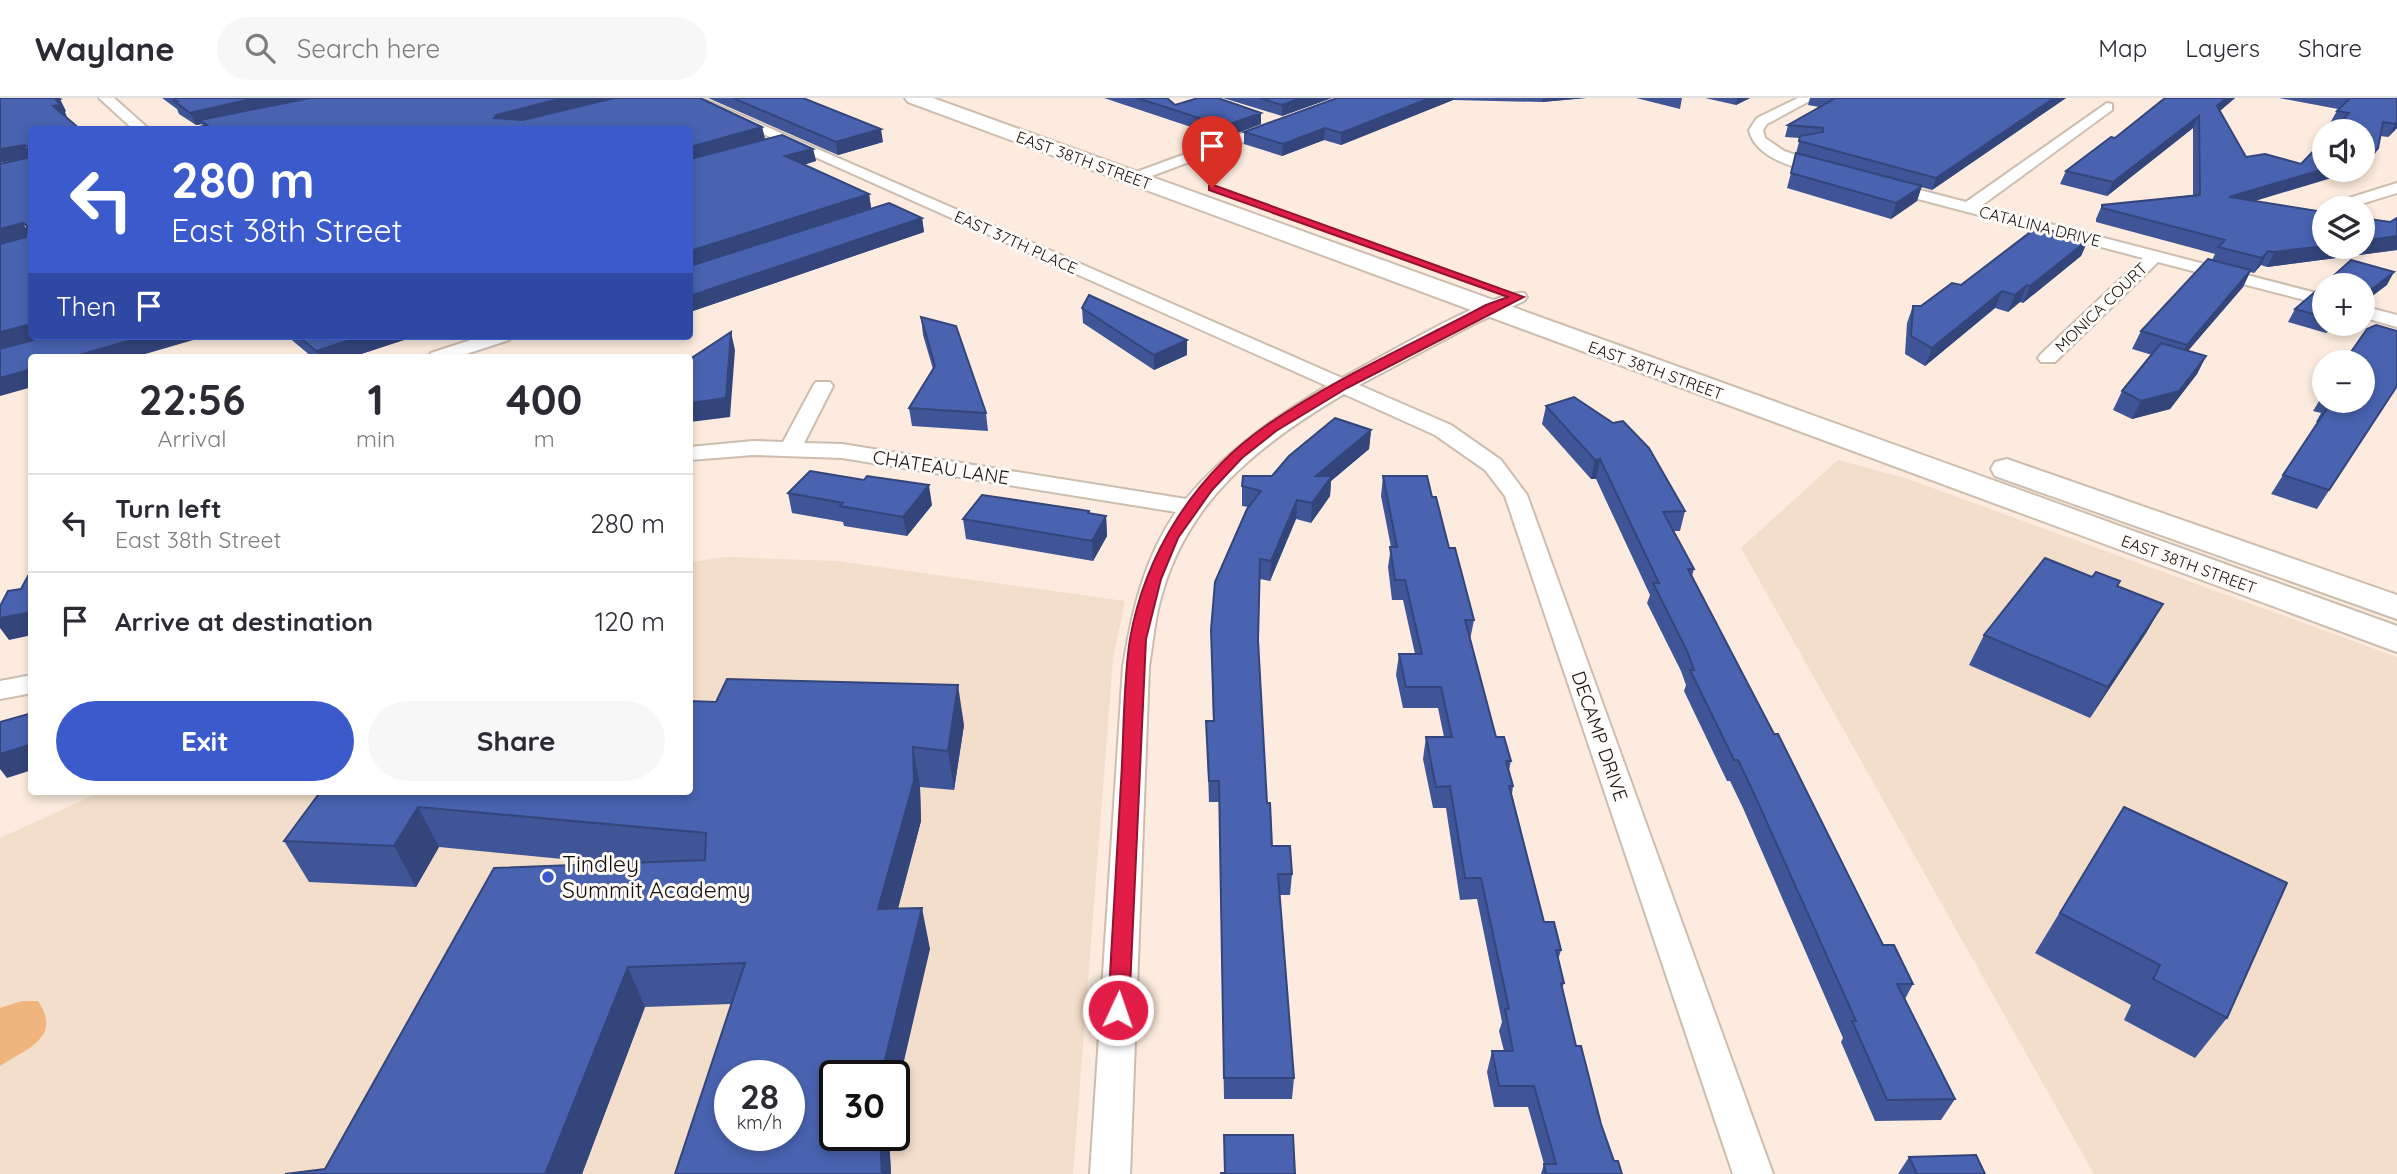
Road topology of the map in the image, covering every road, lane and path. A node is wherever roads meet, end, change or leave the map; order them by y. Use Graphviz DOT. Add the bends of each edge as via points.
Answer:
graph roads {
  1 [pos="106,98"];
  2 [pos="690,98"];
  3 [pos="915,98"];
  4 [pos="962,98"];
  5 [pos="1808,98"];
  6 [pos="2107,107"];
  7 [pos="1259,116"];
  8 [pos="138,126"];
  9 [pos="786,140"];
  10 [pos="762,146"];
  11 [pos="1146,173"];
  12 [pos="2397,188"];
  13 [pos="2371,196"];
  14 [pos="920,200"];
  15 [pos="894,208"];
  16 [pos="1968,208"];
  17 [pos="2154,256"];
  18 [pos="1518,297"];
  19 [pos="2312,297"];
  20 [pos="1490,308"];
  21 [pos="2375,315"];
  22 [pos="2397,321"];
  23 [pos="490,340"];
  24 [pos="447,354"];
  25 [pos="2048,358"];
  26 [pos="823,386"];
  27 [pos="1343,386"];
  28 [pos="791,448"];
  29 [pos="693,453"];
  30 [pos="1191,507"];
  31 [pos="2396,629"];
  32 [pos="28,685"];
  33 [pos="0,690"];
  34 [pos="1110,1174"];
  35 [pos="1753,1174"];
  1 -- 8 [label="street"];
  2 -- 9 [label="street, EAST 37TH PLACE"];
  3 -- 11 [label="main road, EAST 38TH STREET"];
  4 -- 11 [label="main road, EAST 38TH STREET"];
  5 -- 16 [label="street, CATALINA DRIVE" via="1760,124 1756,134 1760,141 1787,159"];
  6 -- 16 [label="street"];
  7 -- 11 [label="street" via="1288,121"];
  9 -- 10 [label="street"];
  9 -- 14 [label="street, EAST 37TH PLACE"];
  11 -- 18 [label="main road, EAST 38TH STREET"];
  11 -- 20 [label="main road, EAST 38TH STREET"];
  12 -- 13 [label="street"];
  14 -- 15 [label="street"];
  14 -- 27 [label="street, EAST 37TH PLACE"];
  16 -- 17 [label="street, CATALINA DRIVE"];
  17 -- 19 [label="street, CATALINA DRIVE"];
  17 -- 25 [label="street, MONICA COURT"];
  18 -- 20 [label="street"];
  18 -- 31 [label="main road, EAST 38TH STREET"];
  20 -- 27 [label="street"];
  20 -- 31 [label="main road, EAST 38TH STREET"];
  21 -- 22 [label="street"];
  23 -- 24 [label="street"];
  26 -- 28 [label="street"];
  27 -- 30 [label="street" via="1251,444"];
  27 -- 35 [label="street, DECAMP DRIVE" via="1468,445 1493,465 1516,495"];
  28 -- 29 [label="street, CHATEAU LANE"];
  28 -- 30 [label="street, CHATEAU LANE" via="842,451"];
  30 -- 34 [label="street" via="1160,562 1138,639"];
  32 -- 33 [label="street"];
}
